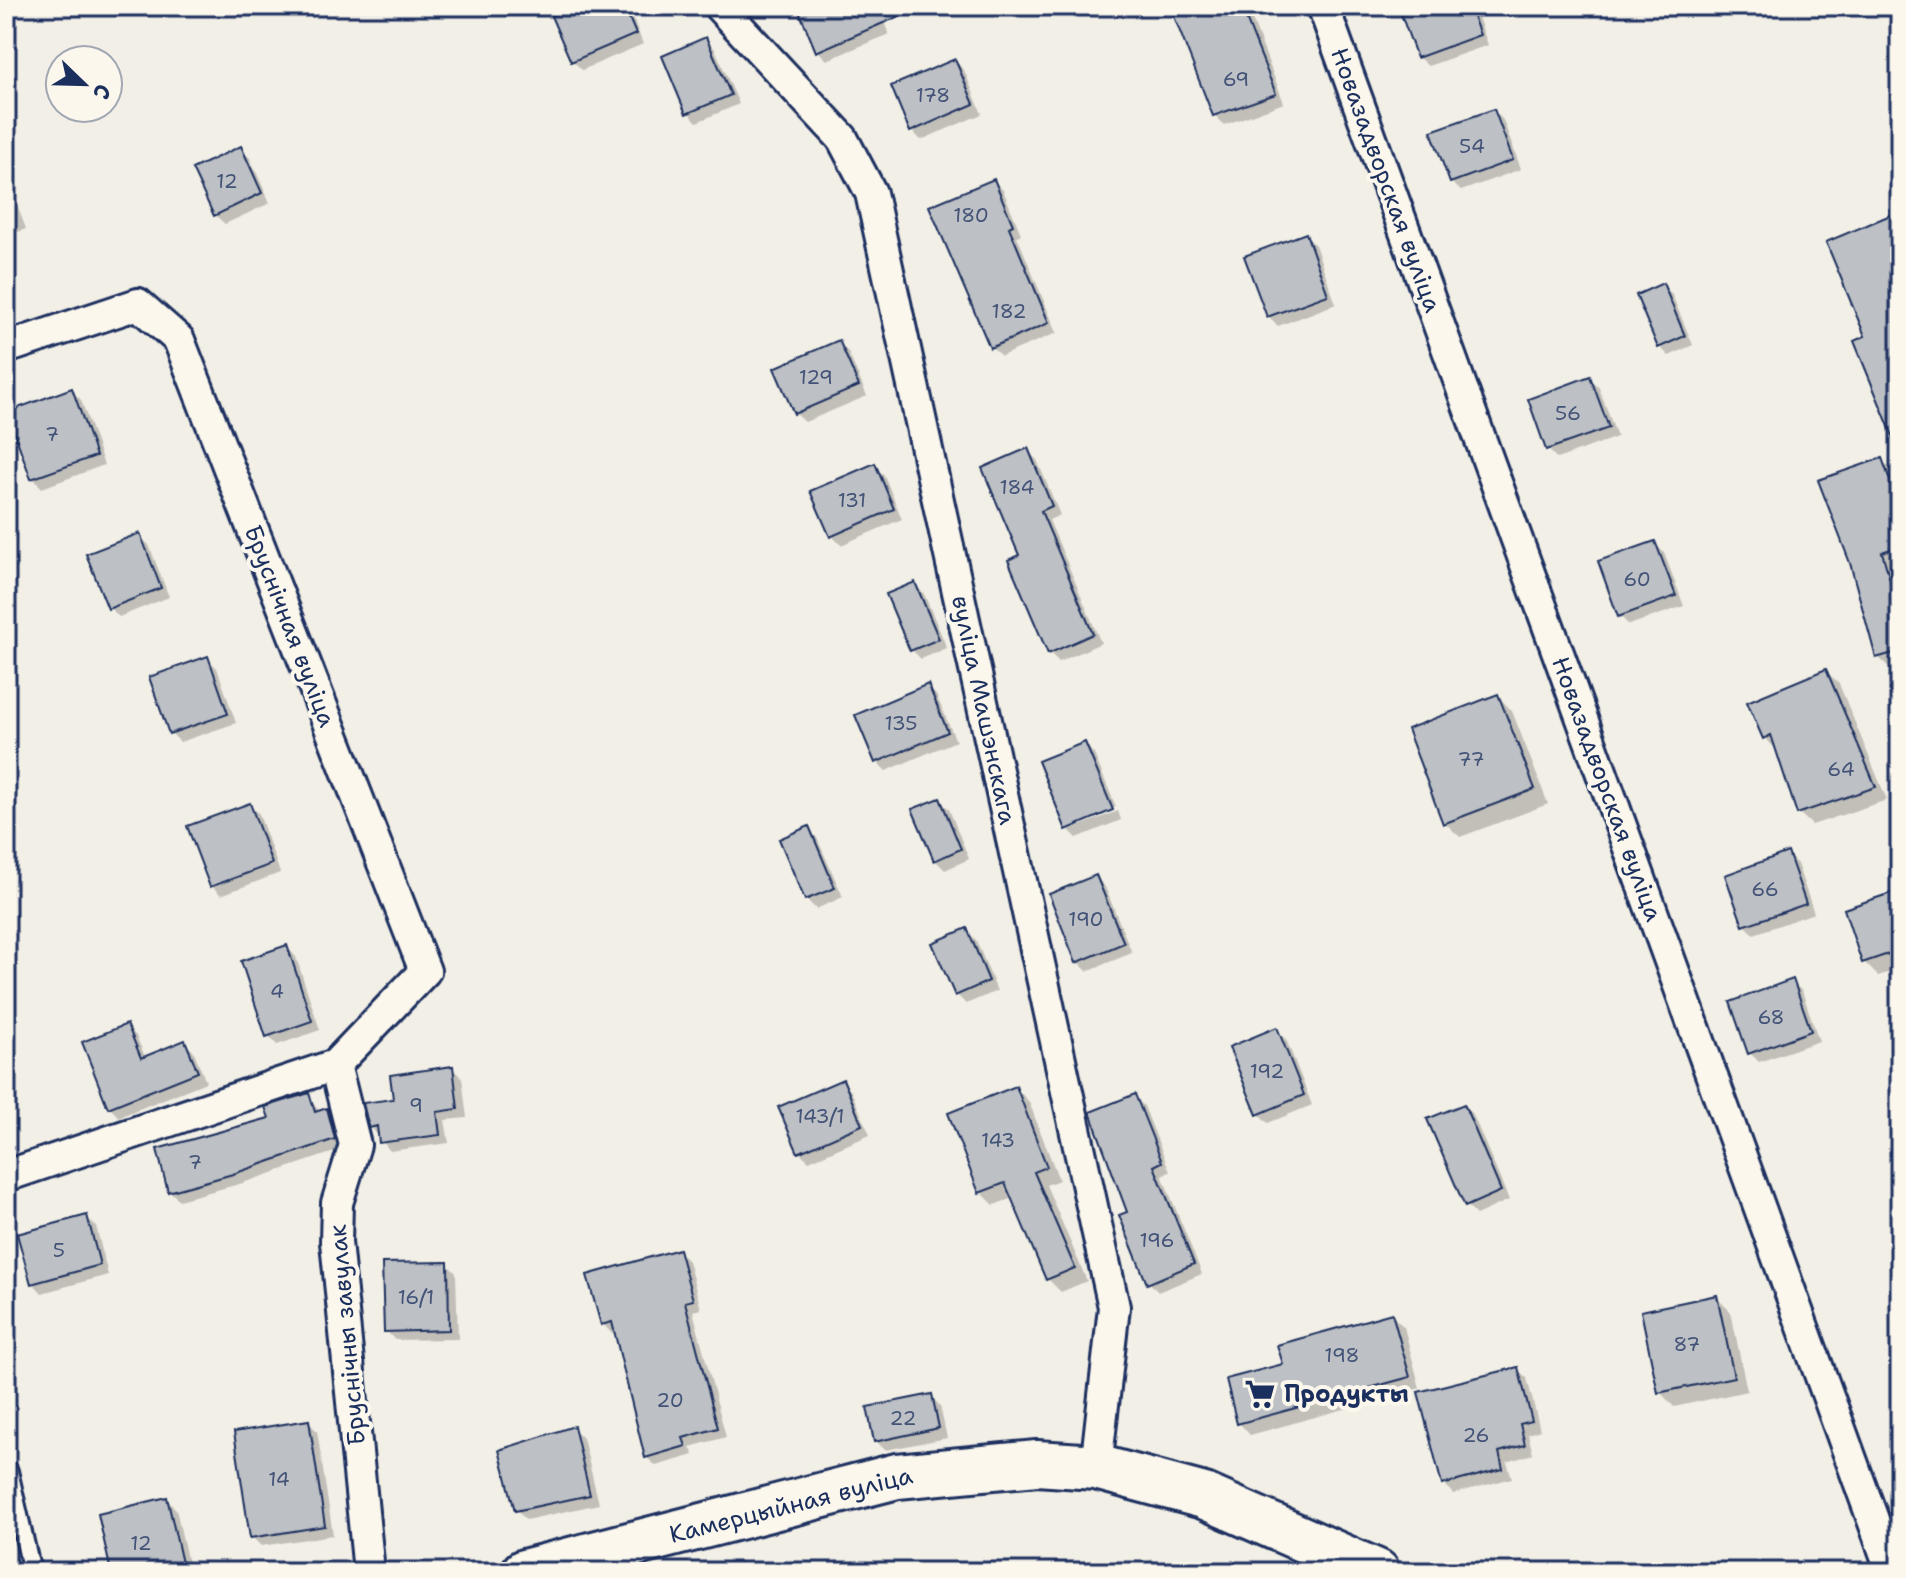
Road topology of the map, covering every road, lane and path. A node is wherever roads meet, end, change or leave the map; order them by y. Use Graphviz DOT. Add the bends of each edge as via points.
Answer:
graph roads {
  1 [pos="719,6"];
  2 [pos="1323,6"];
  3 [pos="6,348"];
  4 [pos="335,1065"];
  5 [pos="6,1176"];
  6 [pos="1096,1467"];
  7 [pos="9,1471"];
  8 [pos="32,1572"];
  9 [pos="369,1572"];
  10 [pos="524,1572"];
  11 [pos="1377,1572"];
  12 [pos="1892,1572"];
  1 -- 6 [label="street, вуліца Машэнскага" via="842,138 871,193 1114,1307"];
  2 -- 12 [label="street, Новазадворская вуліца"];
  3 -- 4 [label="street, Бруснічная вуліца" via="138,304 179,340 425,971"];
  4 -- 5 [label="street"];
  4 -- 9 [label="street, Бруснічны завулак" via="355,1145 337,1203 336,1242"];
  6 -- 10 [label="main road, Камерцыйная вуліца" via="1037,1463 897,1476"];
  6 -- 11 [label="main road, Камерцыйная вуліца" via="1204,1496"];
  7 -- 8 [label="lane"];
}
